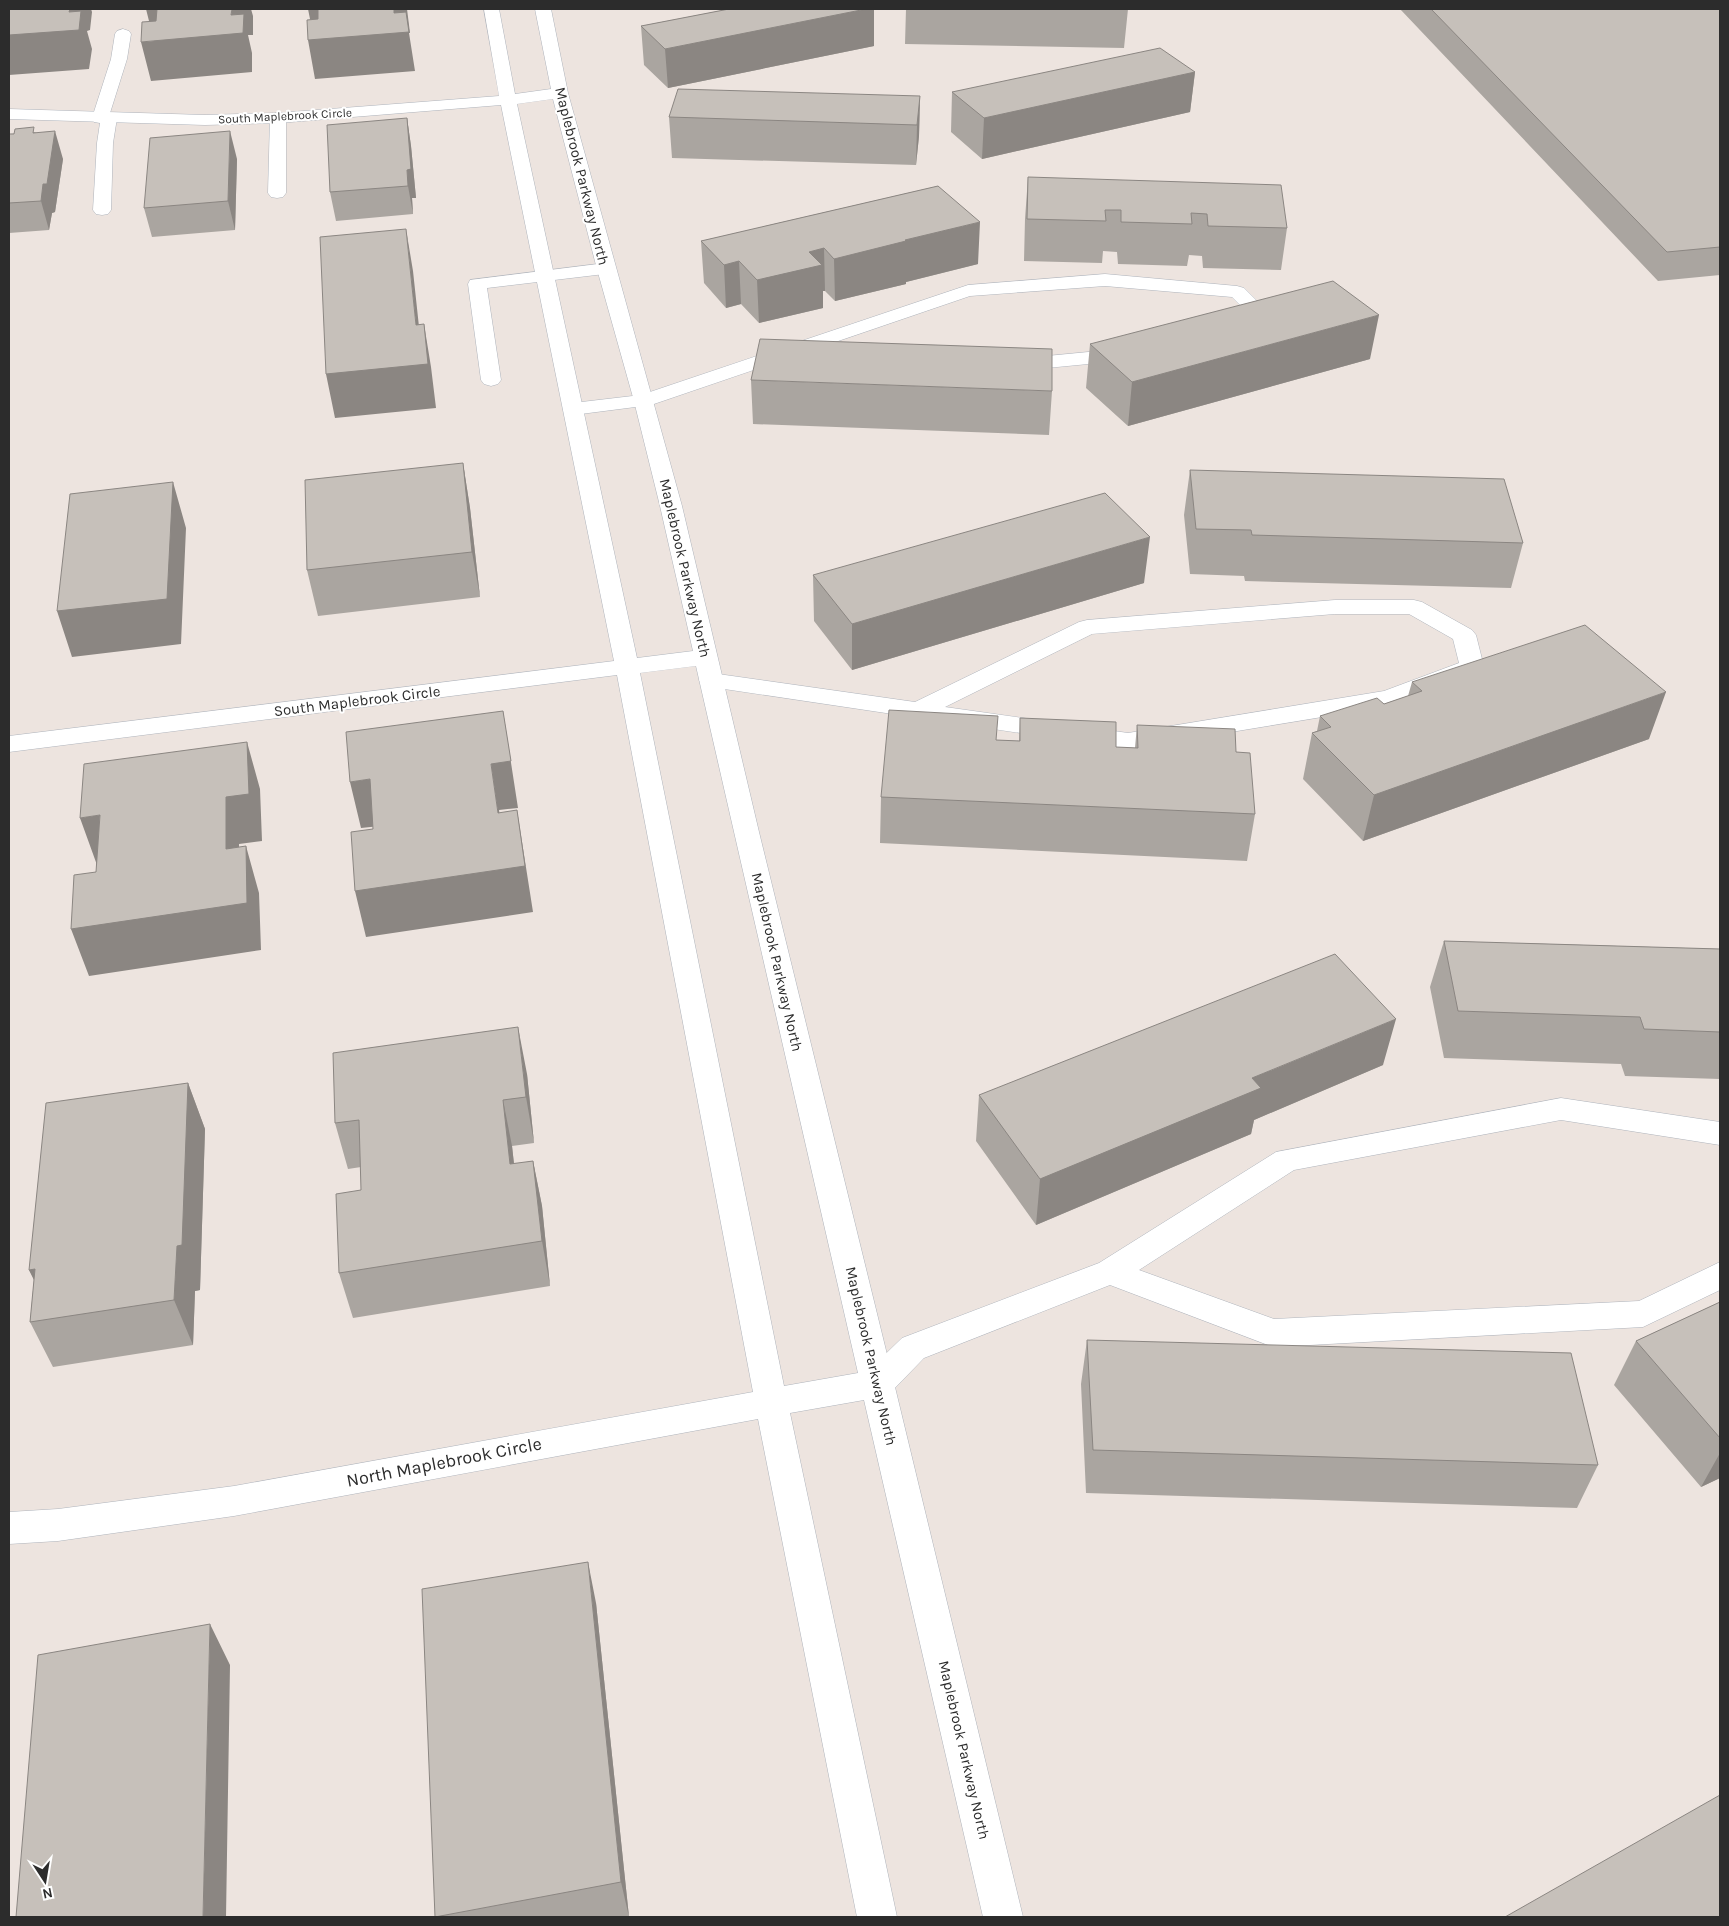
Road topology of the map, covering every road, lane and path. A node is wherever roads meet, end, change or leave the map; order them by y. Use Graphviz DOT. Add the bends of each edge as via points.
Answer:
graph roads {
  1 [pos="491,9"];
  2 [pos="543,9"];
  3 [pos="123,34"];
  4 [pos="560,93"];
  5 [pos="508,100"];
  6 [pos="9,114"];
  7 [pos="105,118"];
  8 [pos="278,118"];
  9 [pos="277,193"];
  10 [pos="102,210"];
  11 [pos="606,269"];
  12 [pos="545,276"];
  13 [pos="1212,329"];
  14 [pos="1147,346"];
  15 [pos="791,350"];
  16 [pos="840,354"];
  17 [pos="996,366"];
  18 [pos="491,380"];
  19 [pos="644,400"];
  20 [pos="573,409"];
  21 [pos="627,667"];
  22 [pos="708,668"];
  23 [pos="919,710"];
  24 [pos="9,744"];
  25 [pos="1720,1134"];
  26 [pos="1110,1272"];
  27 [pos="1720,1275"];
  28 [pos="878,1383"];
  29 [pos="771,1401"];
  30 [pos="9,1528"];
  31 [pos="877,1917"];
  32 [pos="1003,1917"];
  1 -- 5 [label="street"];
  2 -- 4 [label="street, Maplebrook Parkway North"];
  3 -- 7 [label="street"];
  4 -- 5 [label="street, South Maplebrook Circle"];
  4 -- 11 [label="street, Maplebrook Parkway North"];
  5 -- 8 [label="street, South Maplebrook Circle"];
  5 -- 12 [label="street"];
  6 -- 7 [label="street, South Maplebrook Circle"];
  7 -- 8 [label="street, South Maplebrook Circle"];
  7 -- 10 [label="street"];
  8 -- 9 [label="street"];
  11 -- 12 [label="street"];
  11 -- 19 [label="street, Maplebrook Parkway North"];
  12 -- 18 [label="street" via="477,284"];
  12 -- 20 [label="street"];
  13 -- 15 [label="street" via="1250,319 1252,306 1237,292 1105,280 968,290"];
  14 -- 17 [label="street" via="1109,356"];
  15 -- 16 [label="street"];
  15 -- 19 [label="street"];
  19 -- 20 [label="street"];
  19 -- 22 [label="street, Maplebrook Parkway North"];
  20 -- 21 [label="street"];
  21 -- 22 [label="street, South Maplebrook Circle"];
  21 -- 24 [label="street, South Maplebrook Circle"];
  21 -- 29 [label="street"];
  22 -- 23 [label="street, South Maplebrook Circle"];
  22 -- 28 [label="street, Maplebrook Parkway North"];
  23 -- 23 [label="street, South Maplebrook Circle" via="1128,740 1390,698 1472,667 1464,635 1414,607 1335,607 1087,627"];
  25 -- 26 [label="street" via="1561,1110 1287,1160"];
  26 -- 27 [label="street" via="1273,1333 1643,1314"];
  26 -- 28 [label="street" via="913,1348"];
  28 -- 29 [label="street, North Maplebrook Circle"];
  28 -- 32 [label="street, Maplebrook Parkway North"];
  29 -- 30 [label="street, North Maplebrook Circle" via="234,1501 58,1525"];
  29 -- 31 [label="street"];
}
